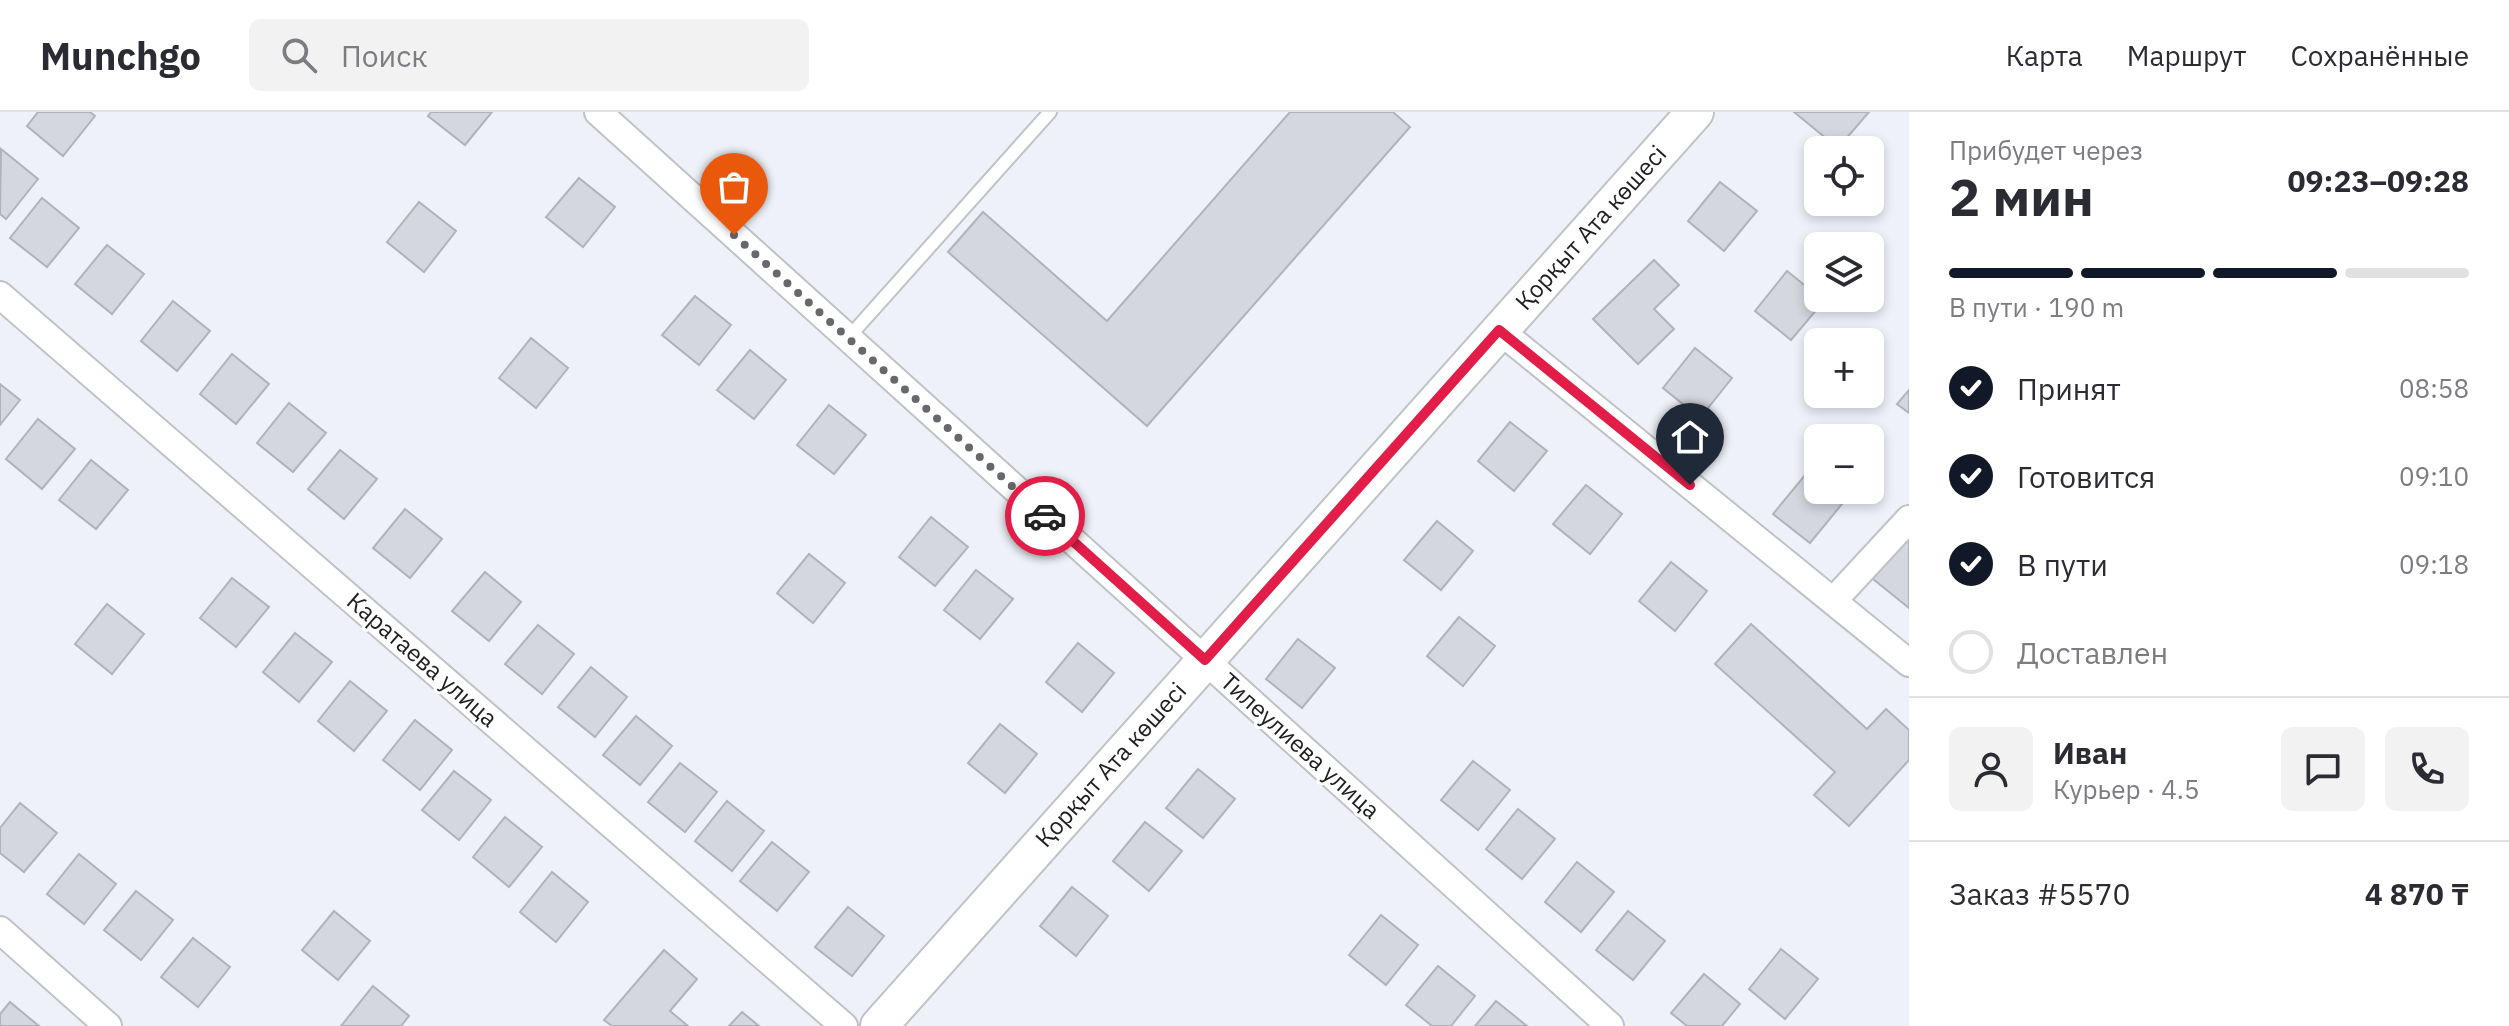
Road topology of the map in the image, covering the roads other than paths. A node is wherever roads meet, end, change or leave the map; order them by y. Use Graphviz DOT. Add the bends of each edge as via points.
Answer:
graph roads {
  1 [pos="598,112"];
  2 [pos="1050,112"];
  3 [pos="1695,112"];
  4 [pos="0,295"];
  5 [pos="1499,330"];
  6 [pos="848,338"];
  7 [pos="1909,519"];
  8 [pos="1833,601"];
  9 [pos="1205,660"];
  10 [pos="1909,663"];
  11 [pos="0,930"];
  12 [pos="108,1026"];
  13 [pos="844,1026"];
  14 [pos="879,1026"];
  15 [pos="1610,1026"];
  1 -- 6 [label="street, Тилеулиева улица"];
  2 -- 6 [label="lane"];
  3 -- 5 [label="main road, Қорқыт Ата көшесі"];
  4 -- 13 [label="street, Каратаева улица"];
  5 -- 8 [label="street"];
  5 -- 9 [label="main road, Қорқыт Ата көшесі"];
  6 -- 9 [label="street, Тилеулиева улица"];
  7 -- 8 [label="street"];
  8 -- 10 [label="street"];
  9 -- 14 [label="main road, Қорқыт Ата көшесі"];
  9 -- 15 [label="street, Тилеулиева улица"];
  11 -- 12 [label="street"];
}
